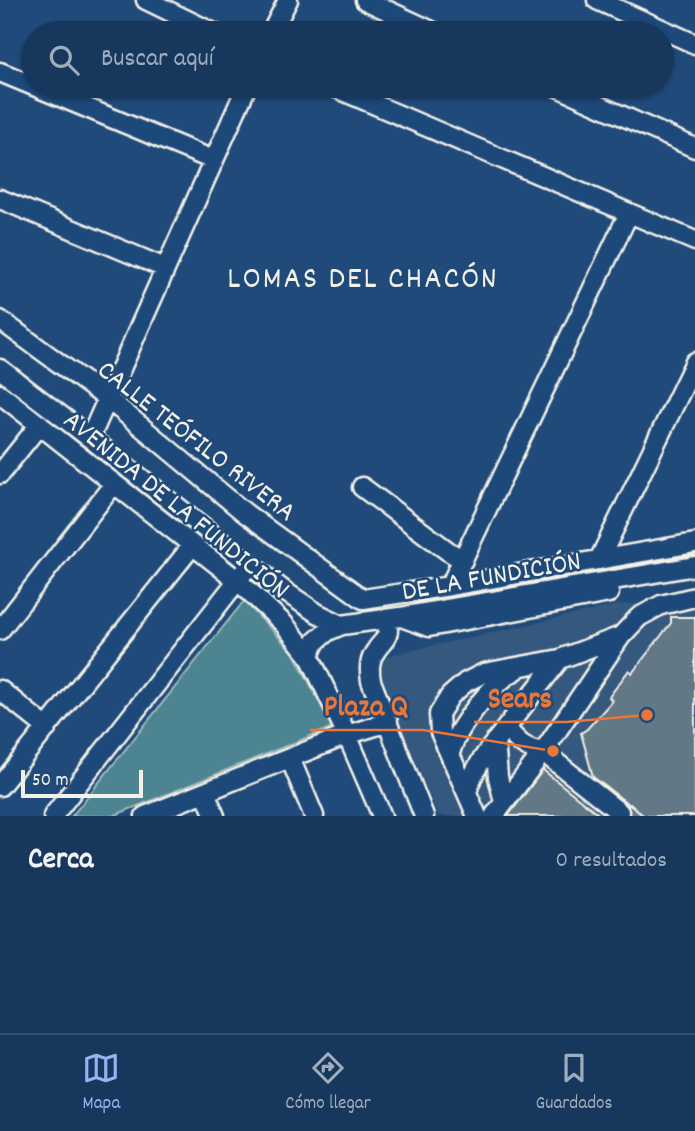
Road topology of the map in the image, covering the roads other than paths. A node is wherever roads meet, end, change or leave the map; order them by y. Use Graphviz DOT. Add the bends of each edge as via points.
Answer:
graph roads {
  1 [pos="146,0"];
  2 [pos="288,0"];
  3 [pos="365,0"];
  4 [pos="597,0"];
  5 [pos="398,7"];
  6 [pos="189,21"];
  7 [pos="277,21"];
  8 [pos="418,21"];
  9 [pos="644,21"];
  10 [pos="674,35"];
  11 [pos="695,44"];
  12 [pos="0,72"];
  13 [pos="21,81"];
  14 [pos="63,98"];
  15 [pos="241,98"];
  16 [pos="359,98"];
  17 [pos="582,98"];
  18 [pos="695,148"];
  19 [pos="213,160"];
  20 [pos="0,199"];
  21 [pos="629,213"];
  22 [pos="695,241"];
  23 [pos="165,268"];
  24 [pos="0,320"];
  25 [pos="695,362"];
  26 [pos="0,369"];
  27 [pos="0,394"];
  28 [pos="108,399"];
  29 [pos="40,424"];
  30 [pos="90,438"];
  31 [pos="0,474"];
  32 [pos="113,485"];
  33 [pos="362,487"];
  34 [pos="695,543"];
  35 [pos="192,546"];
  36 [pos="463,560"];
  37 [pos="600,560"];
  38 [pos="250,564"];
  39 [pos="695,566"];
  40 [pos="695,577"];
  41 [pos="237,580"];
  42 [pos="450,586"];
  43 [pos="695,597"];
  44 [pos="393,618"];
  45 [pos="342,625"];
  46 [pos="0,630"];
  47 [pos="621,636"];
  48 [pos="309,654"];
  49 [pos="560,659"];
  50 [pos="524,666"];
  51 [pos="0,690"];
  52 [pos="388,722"];
  53 [pos="47,729"];
  54 [pos="501,734"];
  55 [pos="347,735"];
  56 [pos="543,752"];
  57 [pos="450,754"];
  58 [pos="290,758"];
  59 [pos="0,786"];
  60 [pos="205,792"];
  61 [pos="467,793"];
  62 [pos="499,809"];
  63 [pos="619,812"];
  64 [pos="53,816"];
  65 [pos="145,816"];
  66 [pos="215,816"];
  67 [pos="314,816"];
  68 [pos="382,816"];
  69 [pos="424,816"];
  70 [pos="477,816"];
  1 -- 6 [label="street"];
  2 -- 7 [label="street"];
  3 -- 5 [label="street"];
  4 -- 9 [label="street"];
  5 -- 8 [label="street"];
  10 -- 11 [label="street"];
  12 -- 13 [label="street"];
  14 -- 19 [label="street"];
  15 -- 19 [label="street"];
  16 -- 21 [label="street"];
  17 -- 18 [label="street"];
  19 -- 23 [label="street"];
  20 -- 23 [label="street"];
  21 -- 22 [label="street"];
  21 -- 36 [label="street"];
  23 -- 28 [label="street"];
  24 -- 28 [label="street, CALLE TEÓFILO RIVERA"];
  25 -- 37 [label="street"];
  26 -- 30 [label="street, AVENIDA DE LA FUNDICIÓN"];
  27 -- 29 [label="street, AVENIDA DE LA FUNDICIÓN"];
  28 -- 30 [label="street"];
  28 -- 42 [label="street, CALLE TEÓFILO RIVERA" via="246,513 363,599"];
  29 -- 31 [label="street"];
  29 -- 32 [label="street, AVENIDA DE LA FUNDICIÓN"];
  30 -- 38 [label="street, AVENIDA DE LA FUNDICIÓN"];
  32 -- 35 [label="street, AVENIDA DE LA FUNDICIÓN"];
  32 -- 46 [label="street"];
  33 -- 36 [label="street"];
  34 -- 37 [label="street"];
  35 -- 41 [label="street, AVENIDA DE LA FUNDICIÓN"];
  35 -- 53 [label="street"];
  36 -- 42 [label="street"];
  37 -- 42 [label="street"];
  38 -- 41 [label="street"];
  38 -- 45 [label="street, AVENIDA DE LA FUNDICIÓN" via="317,613"];
  39 -- 44 [label="street, DE LA FUNDICIÓN"];
  40 -- 44 [label="street" via="429,627"];
  41 -- 48 [label="street, AVENIDA DE LA FUNDICIÓN"];
  41 -- 64 [label="street"];
  43 -- 47 [label="street" via="661,605 639,617"];
  44 -- 45 [label="street, DE LA FUNDICIÓN"];
  44 -- 52 [label="street" via="369,671"];
  45 -- 48 [label="street, DE LA FUNDICIÓN" via="316,641"];
  47 -- 49 [label="street"];
  47 -- 56 [label="street"];
  48 -- 55 [label="street, AVENIDA DE LA FUNDICIÓN"];
  49 -- 50 [label="street"];
  49 -- 54 [label="street"];
  50 -- 57 [label="street" via="492,688 459,731"];
  50 -- 57 [label="street" via="484,673 450,696 439,714 440,732"];
  51 -- 53 [label="street"];
  52 -- 55 [label="street"];
  52 -- 69 [label="street"];
  53 -- 59 [label="street"];
  54 -- 56 [label="street"];
  54 -- 61 [label="street" via="476,768"];
  54 -- 62 [label="street"];
  55 -- 58 [label="street"];
  55 -- 68 [label="street, AVENIDA DE LA FUNDICIÓN"];
  56 -- 62 [label="street"];
  56 -- 63 [label="street"];
  57 -- 61 [label="street"];
  58 -- 60 [label="street"];
  58 -- 67 [label="street"];
  60 -- 65 [label="street"];
  60 -- 66 [label="street"];
  61 -- 70 [label="street"];
}
